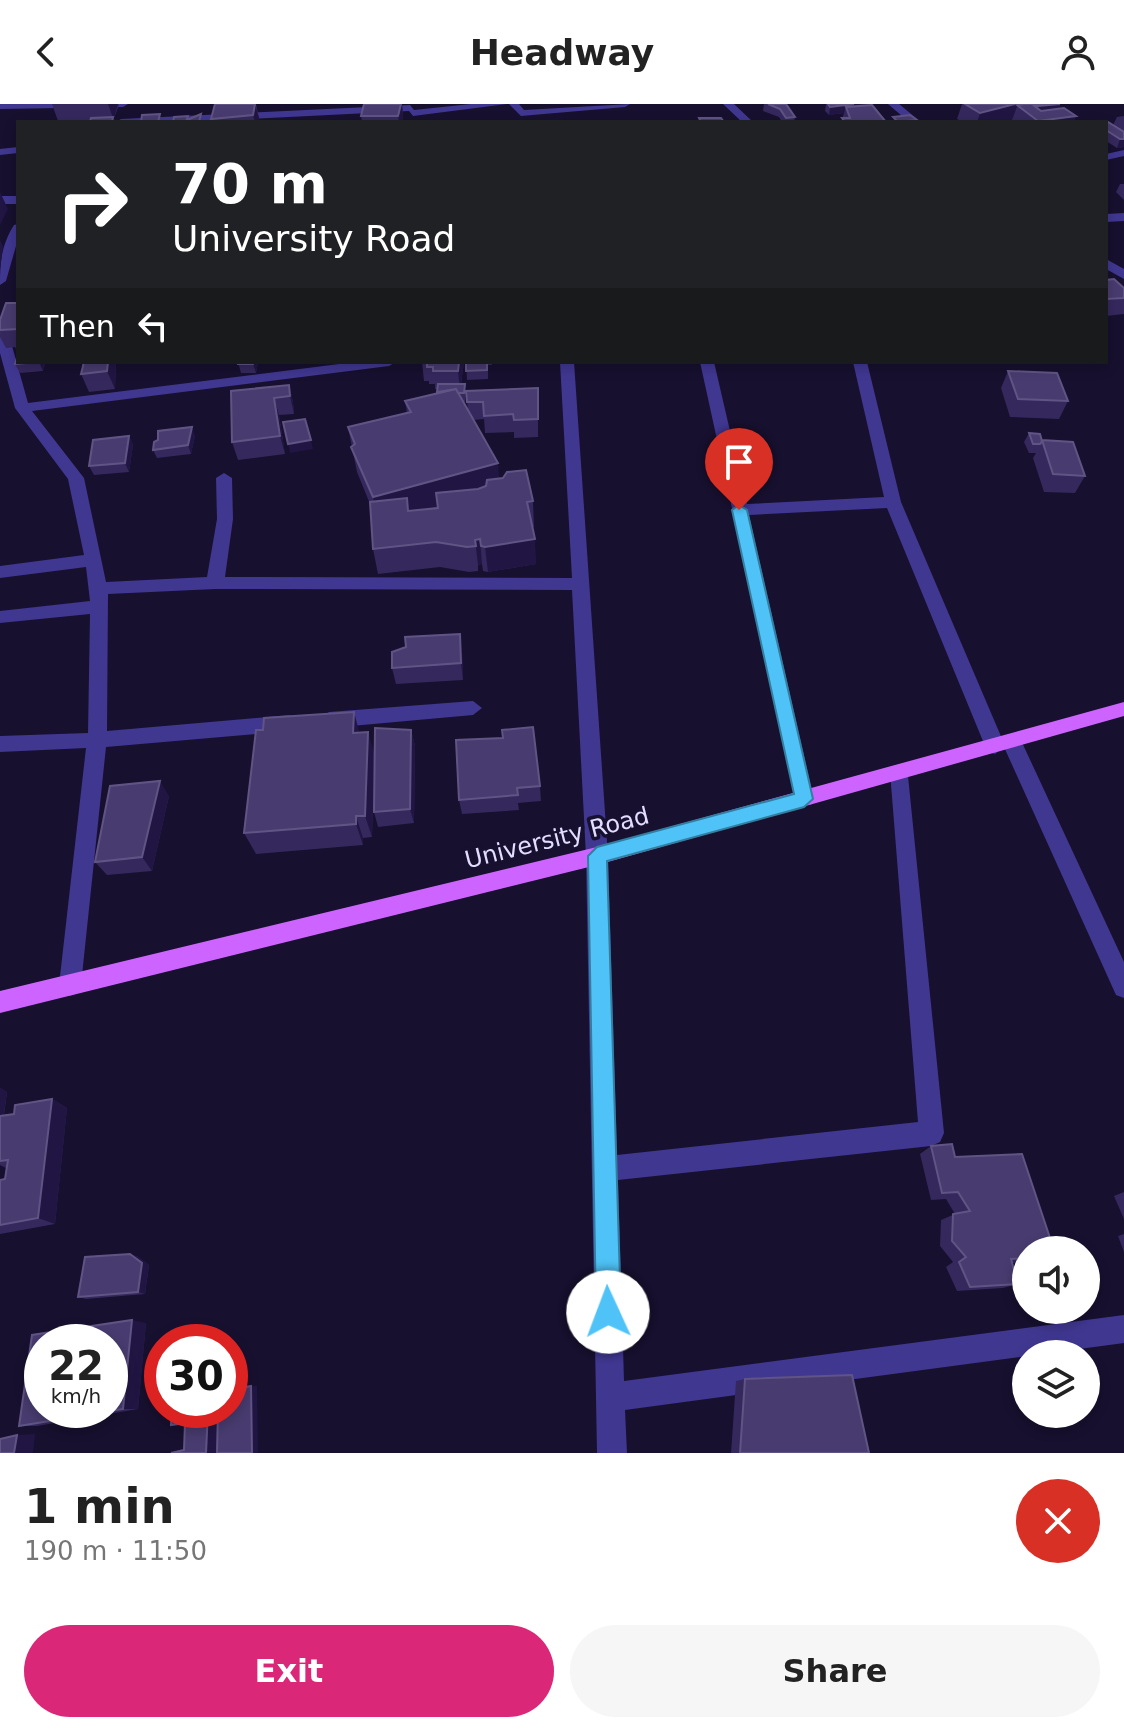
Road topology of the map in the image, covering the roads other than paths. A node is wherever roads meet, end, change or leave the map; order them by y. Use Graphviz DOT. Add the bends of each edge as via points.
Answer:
graph roads {
  1 [pos="123,104"];
  2 [pos="502,104"];
  3 [pos="514,104"];
  4 [pos="625,104"];
  5 [pos="728,104"];
  6 [pos="64,105"];
  7 [pos="605,105"];
  8 [pos="0,106"];
  9 [pos="890,107"];
  10 [pos="412,112"];
  11 [pos="179,120"];
  12 [pos="746,120"];
  13 [pos="913,120"];
  14 [pos="16,232"];
  15 [pos="0,281"];
  16 [pos="3,323"];
  17 [pos="354,364"];
  18 [pos="567,364"];
  19 [pos="707,364"];
  20 [pos="860,364"];
  21 [pos="22,408"];
  22 [pos="224,478"];
  23 [pos="893,502"];
  24 [pos="739,510"];
  25 [pos="93,560"];
  26 [pos="0,572"];
  27 [pos="215,583"];
  28 [pos="581,584"];
  29 [pos="99,597"];
  30 [pos="0,617"];
  31 [pos="473,708"];
  32 [pos="1124,709"];
  33 [pos="97,740"];
  34 [pos="0,744"];
  35 [pos="1003,744"];
  36 [pos="900,772"];
  37 [pos="804,799"];
  38 [pos="597,856"];
  39 [pos="70,985"];
  40 [pos="1124,987"];
  41 [pos="0,1002"];
  42 [pos="605,1169"];
  43 [pos="1124,1329"];
  44 [pos="611,1397"];
  45 [pos="612,1453"];
  1 -- 6 [label="street"];
  2 -- 10 [label="street"];
  3 -- 7 [label="street" via="521,113"];
  4 -- 7 [label="street"];
  5 -- 12 [label="street"];
  6 -- 8 [label="street"];
  9 -- 13 [label="street"];
  10 -- 11 [label="street"];
  14 -- 15 [label="street"];
  16 -- 21 [label="street"];
  17 -- 21 [label="street"];
  18 -- 28 [label="street"];
  19 -- 24 [label="street"];
  20 -- 23 [label="street"];
  21 -- 25 [label="street" via="76,478"];
  22 -- 27 [label="street" via="225,519"];
  23 -- 24 [label="street"];
  23 -- 35 [label="street"];
  24 -- 37 [label="street"];
  25 -- 26 [label="street"];
  25 -- 29 [label="street"];
  27 -- 28 [label="street"];
  27 -- 29 [label="street"];
  28 -- 38 [label="street"];
  29 -- 30 [label="street"];
  29 -- 33 [label="street"];
  31 -- 33 [label="street"];
  32 -- 35 [label="main road, University Road"];
  33 -- 34 [label="street"];
  33 -- 39 [label="street"];
  35 -- 36 [label="main road, University Road"];
  35 -- 40 [label="street"];
  36 -- 37 [label="main road, University Road"];
  36 -- 42 [label="street" via="931,1133"];
  37 -- 38 [label="main road, University Road"];
  38 -- 39 [label="main road, University Road"];
  38 -- 42 [label="street"];
  39 -- 41 [label="main road, University Road"];
  42 -- 44 [label="street"];
  43 -- 44 [label="street"];
  44 -- 45 [label="street"];
}
